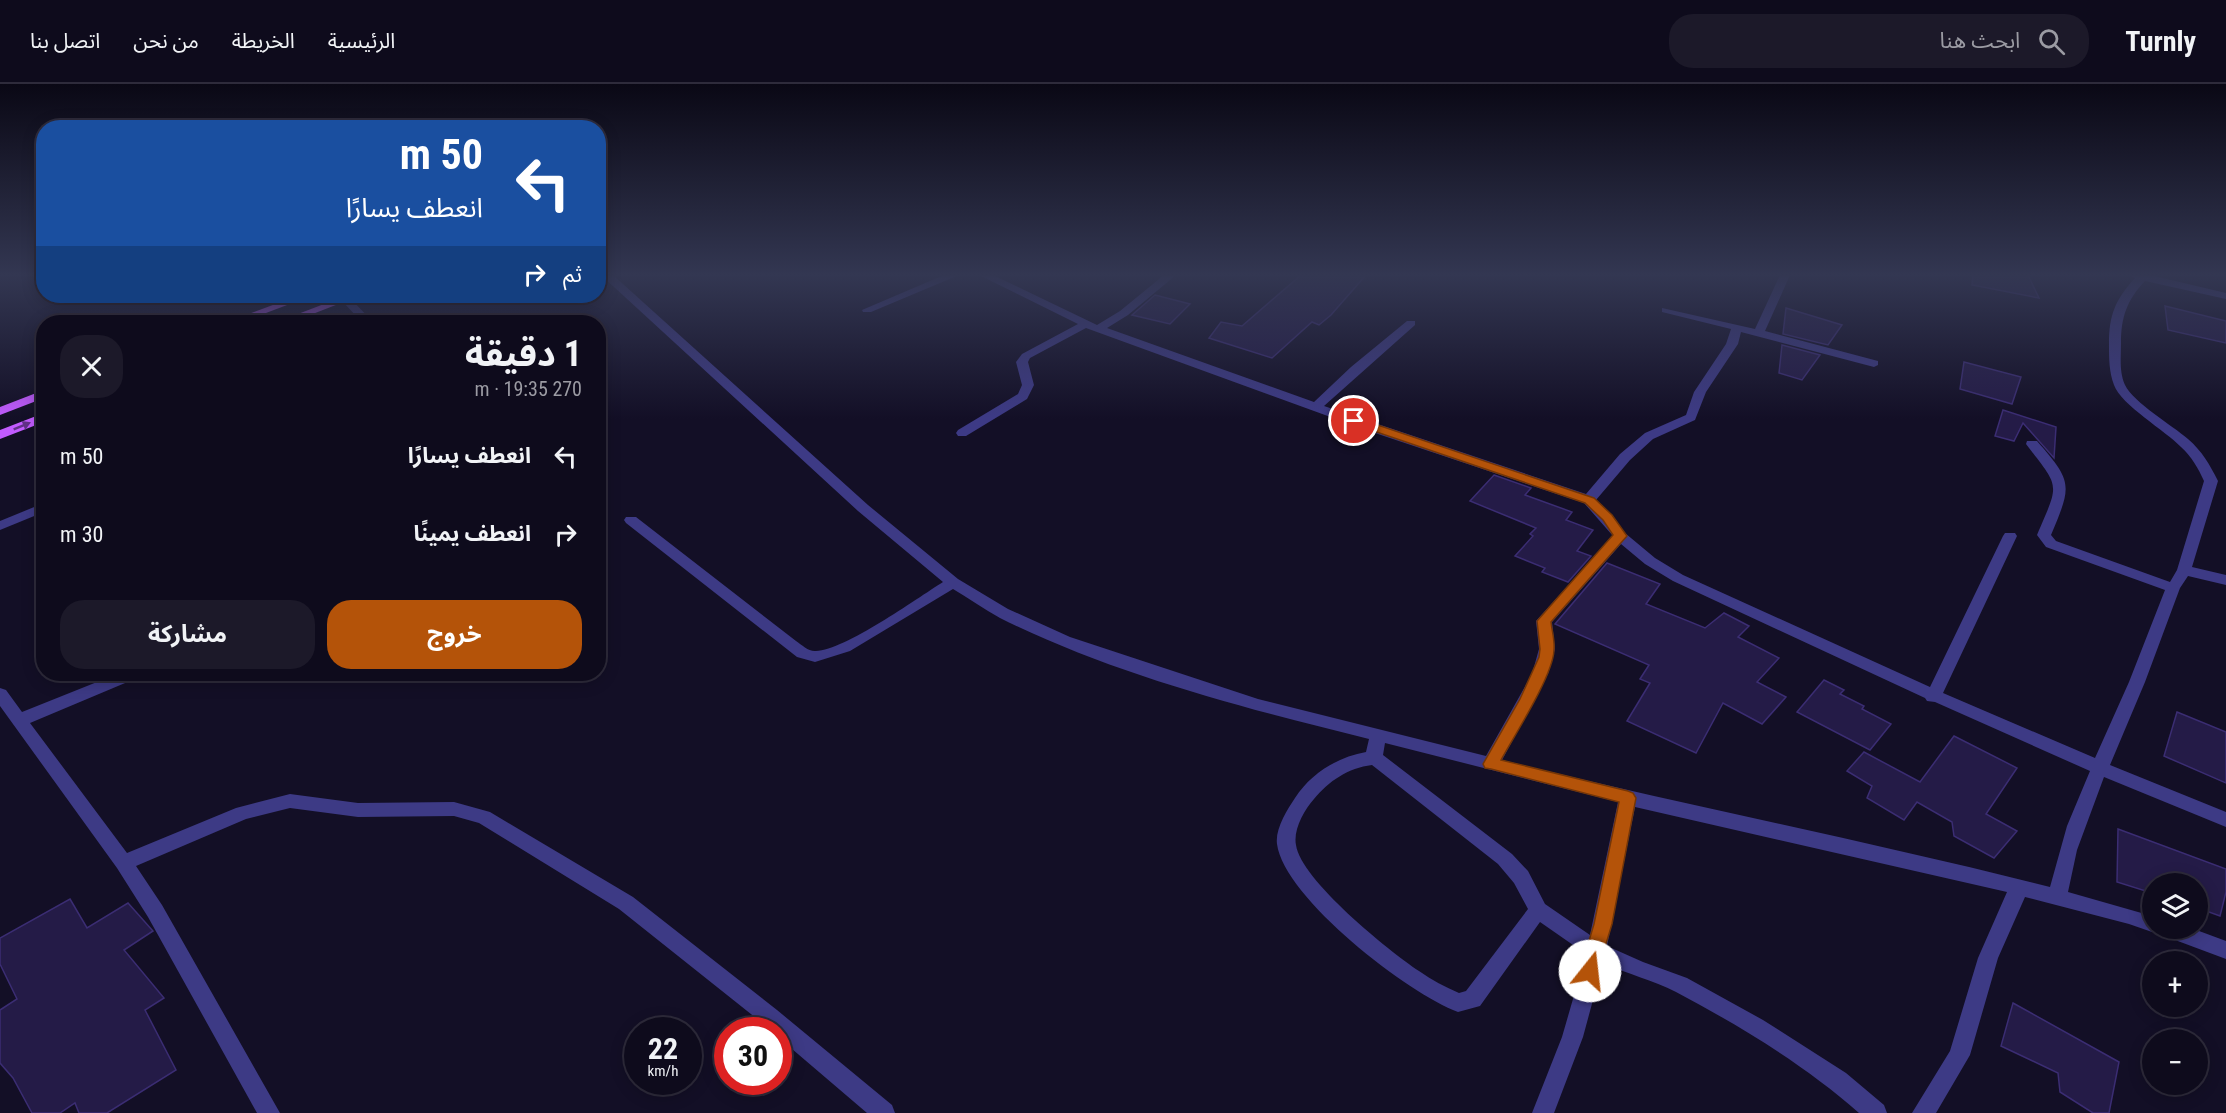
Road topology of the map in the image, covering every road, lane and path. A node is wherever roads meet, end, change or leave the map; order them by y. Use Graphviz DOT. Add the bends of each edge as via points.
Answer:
graph roads {
  1 [pos="659,323"];
  2 [pos="1084,323"];
  3 [pos="1101,323"];
  4 [pos="1411,323"];
  5 [pos="1720,323"];
  6 [pos="1763,323"];
  7 [pos="2115,323"];
  8 [pos="1092,327"];
  9 [pos="1737,327"];
  10 [pos="1759,333"];
  11 [pos="1874,363"];
  12 [pos="36,397"];
  13 [pos="1316,407"];
  14 [pos="0,411"];
  15 [pos="36,420"];
  16 [pos="962,433"];
  17 [pos="0,435"];
  18 [pos="2032,444"];
  19 [pos="1589,500"];
  20 [pos="36,510"];
  21 [pos="631,520"];
  22 [pos="0,526"];
  23 [pos="1620,536"];
  24 [pos="2010,536"];
  25 [pos="2184,570"];
  26 [pos="2226,580"];
  27 [pos="953,582"];
  28 [pos="2173,588"];
  29 [pos="114,681"];
  30 [pos="0,694"];
  31 [pos="1933,697"];
  32 [pos="20,720"];
  33 [pos="1378,735"];
  34 [pos="1374,758"];
  35 [pos="1491,764"];
  36 [pos="2099,769"];
  37 [pos="1628,798"];
  38 [pos="2226,820"];
  39 [pos="124,863"];
  40 [pos="2019,888"];
  41 [pos="2057,898"];
  42 [pos="1538,910"];
  43 [pos="2142,920"];
  44 [pos="2196,939"];
  45 [pos="2226,950"];
  46 [pos="1596,951"];
  47 [pos="268,1113"];
  48 [pos="884,1113"];
  49 [pos="1543,1113"];
  50 [pos="1876,1113"];
  51 [pos="1923,1113"];
  1 -- 27 [label="street" via="863,508"];
  2 -- 8 [label="street"];
  3 -- 8 [label="street"];
  4 -- 13 [label="street"];
  5 -- 9 [label="street"];
  6 -- 10 [label="street"];
  7 -- 25 [label="street" via="2115,367 2120,387 2185,443 2201,461 2211,481"];
  8 -- 13 [label="street"];
  8 -- 16 [label="street" via="1026,356 1022,362 1028,385 1023,396"];
  9 -- 10 [label="street"];
  9 -- 19 [label="street" via="1731,344 1700,392 1691,417 1649,436 1625,457"];
  10 -- 11 [label="street"];
  12 -- 14 [label="main road"];
  13 -- 19 [label="street"];
  17 -- 15 [label="main road, one-way"];
  18 -- 28 [label="street" via="2061,479 2062,490 2046,538 2061,549"];
  19 -- 23 [label="street"];
  20 -- 22 [label="street"];
  21 -- 27 [label="street" via="790,645 812,657 846,647"];
  23 -- 31 [label="street" via="1678,578"];
  23 -- 35 [label="street" via="1544,621 1546,657"];
  24 -- 31 [label="street"];
  25 -- 26 [label="street"];
  25 -- 28 [label="street"];
  27 -- 33 [label="street" via="1003,613 1064,641 1257,705"];
  28 -- 36 [label="street"];
  29 -- 32 [label="street"];
  30 -- 32 [label="street"];
  31 -- 36 [label="street"];
  32 -- 39 [label="street"];
  33 -- 34 [label="street"];
  33 -- 35 [label="street"];
  34 -- 42 [label="street" via="1505,859 1521,877"];
  34 -- 42 [label="street" via="1347,763 1318,781 1296,808 1286,844 1306,884 1350,926 1406,974 1458,1003 1473,999"];
  35 -- 37 [label="street"];
  36 -- 38 [label="street"];
  36 -- 41 [label="street" via="2070,836"];
  37 -- 40 [label="street"];
  37 -- 46 [label="street"];
  39 -- 47 [label="street"];
  39 -- 48 [label="street" via="242,813 290,801 358,810 454,809 484,817 626,903"];
  40 -- 41 [label="street"];
  40 -- 51 [label="street" via="1988,958 1959,1055"];
  41 -- 43 [label="street"];
  42 -- 46 [label="street"];
  44 -- 45 [label="street"];
  46 -- 49 [label="street" via="1560,1075"];
  46 -- 50 [label="street" via="1680,984 1756,1027 1838,1080"];
}
